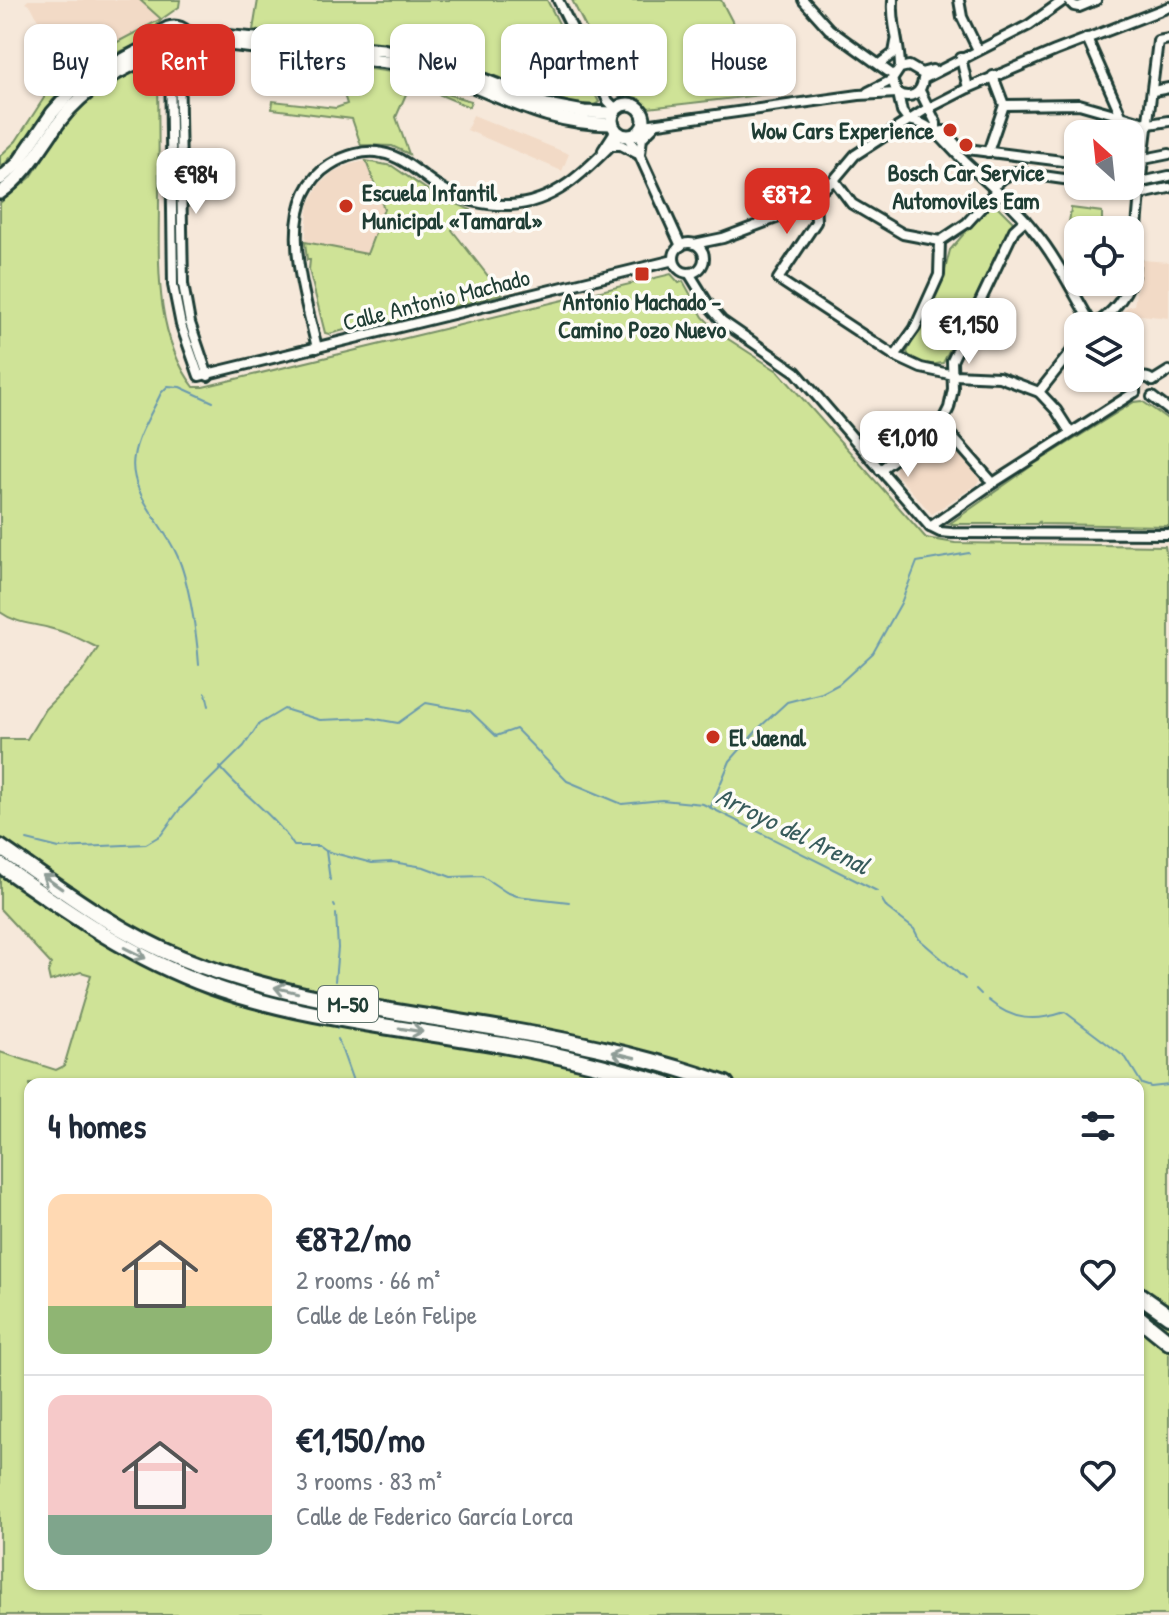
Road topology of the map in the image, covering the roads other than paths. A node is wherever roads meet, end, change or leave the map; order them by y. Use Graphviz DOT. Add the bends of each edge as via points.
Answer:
graph roads {
  1 [pos="558,0"];
  2 [pos="803,0"];
  3 [pos="893,0"];
  4 [pos="959,0"];
  5 [pos="1066,0"];
  6 [pos="1096,0"];
  7 [pos="1169,7"];
  8 [pos="235,37"];
  9 [pos="1087,38"];
  10 [pos="1169,39"];
  11 [pos="896,41"];
  12 [pos="235,47"];
  13 [pos="978,50"];
  14 [pos="961,58"];
  15 [pos="870,59"];
  16 [pos="882,62"];
  17 [pos="133,63"];
  18 [pos="1169,64"];
  19 [pos="133,67"];
  20 [pos="1155,67"];
  21 [pos="896,72"];
  22 [pos="922,76"];
  23 [pos="993,76"];
  24 [pos="879,87"];
  25 [pos="968,88"];
  26 [pos="1169,88"];
  27 [pos="920,91"];
  28 [pos="1153,91"];
  29 [pos="897,93"];
  30 [pos="859,95"];
  31 [pos="170,96"];
  32 [pos="1004,105"];
  33 [pos="929,108"];
  34 [pos="1121,115"];
  35 [pos="615,118"];
  36 [pos="908,120"];
  37 [pos="644,121"];
  38 [pos="1169,121"];
  39 [pos="659,122"];
  40 [pos="1149,124"];
  41 [pos="937,131"];
  42 [pos="609,143"];
  43 [pos="988,152"];
  44 [pos="1169,154"];
  45 [pos="640,156"];
  46 [pos="1144,157"];
  47 [pos="1064,161"];
  48 [pos="1144,164"];
  49 [pos="1169,176"];
  50 [pos="0,179"];
  51 [pos="1064,179"];
  52 [pos="834,180"];
  53 [pos="1144,187"];
  54 [pos="1144,188"];
  55 [pos="1169,188"];
  56 [pos="994,189"];
  57 [pos="0,193"];
  58 [pos="815,196"];
  59 [pos="1140,200"];
  60 [pos="1025,220"];
  61 [pos="723,238"];
  62 [pos="940,241"];
  63 [pos="694,244"];
  64 [pos="681,246"];
  65 [pos="674,260"];
  66 [pos="702,263"];
  67 [pos="689,273"];
  68 [pos="701,292"];
  69 [pos="1085,312"];
  70 [pos="1112,312"];
  71 [pos="317,348"];
  72 [pos="895,356"];
  73 [pos="1064,361"];
  74 [pos="1169,371"];
  75 [pos="954,375"];
  76 [pos="1144,378"];
  77 [pos="1153,381"];
  78 [pos="1039,392"];
  79 [pos="1135,392"];
  80 [pos="1152,397"];
  81 [pos="1169,410"];
  82 [pos="941,424"];
  83 [pos="1070,432"];
  84 [pos="880,470"];
  85 [pos="993,483"];
  86 [pos="930,527"];
  87 [pos="1169,534"];
  88 [pos="0,847"];
  89 [pos="0,865"];
  90 [pos="646,1078"];
  91 [pos="705,1078"];
  92 [pos="1144,1298"];
  93 [pos="1169,1316"];
  94 [pos="1144,1319"];
  95 [pos="1144,1320"];
  96 [pos="1169,1334"];
  97 [pos="1169,1342"];
  1 -- 35 [label="street"];
  2 -- 15 [label="street" via="829,29"];
  3 -- 11 [label="street"];
  4 -- 13 [label="street"];
  5 -- 6 [label="street" via="1079,7"];
  5 -- 13 [label="street"];
  7 -- 9 [label="street"];
  8 -- 35 [label="street" via="383,50 453,68 547,105"];
  9 -- 23 [label="street"];
  9 -- 34 [label="street"];
  10 -- 20 [label="street" via="1158,41"];
  11 -- 16 [label="street" via="894,53"];
  11 -- 21 [label="street" via="901,52"];
  12 -- 35 [label="street" via="413,67 559,120"];
  13 -- 14 [label="street"];
  14 -- 22 [label="street"];
  14 -- 25 [label="street"];
  15 -- 16 [label="street"];
  15 -- 21 [label="street"];
  15 -- 24 [label="street" via="879,69"];
  16 -- 21 [label="street"];
  17 -- 50 [label="street" via="95,75 71,92"];
  18 -- 20 [label="street"];
  19 -- 57 [label="street" via="77,100 24,171"];
  20 -- 28 [label="street"];
  21 -- 22 [label="street" via="909,66"];
  21 -- 24 [label="street"];
  21 -- 29 [label="street"];
  22 -- 27 [label="street"];
  23 -- 25 [label="street"];
  23 -- 32 [label="street"];
  24 -- 30 [label="street"];
  25 -- 33 [label="street"];
  26 -- 28 [label="street"];
  27 -- 29 [label="street" via="912,96"];
  27 -- 33 [label="street"];
  28 -- 40 [label="street"];
  29 -- 30 [label="street"];
  29 -- 36 [label="street"];
  30 -- 39 [label="street"];
  31 -- 71 [label="street, Calle Antonio Machado" via="183,284 203,372"];
  32 -- 34 [label="street" via="1079,104"];
  32 -- 43 [label="street"];
  33 -- 36 [label="street"];
  33 -- 41 [label="street"];
  34 -- 40 [label="street"];
  35 -- 37 [label="street"];
  35 -- 37 [label="street" via="633,104"];
  35 -- 42 [label="street"];
  35 -- 42 [label="street" via="607,132"];
  35 -- 45 [label="street"];
  36 -- 41 [label="street"];
  36 -- 52 [label="street" via="855,155"];
  37 -- 39 [label="street"];
  38 -- 40 [label="street"];
  39 -- 45 [label="street" via="645,133"];
  40 -- 46 [label="street"];
  41 -- 43 [label="street" via="944,131 959,148"];
  41 -- 56 [label="street"];
  42 -- 45 [label="street"];
  42 -- 71 [label="street" via="577,179 534,201 511,205 454,195 382,153 354,154 319,172 302,198 297,221 299,269"];
  43 -- 47 [label="street"];
  44 -- 48 [label="street"];
  45 -- 64 [label="street"];
  49 -- 53 [label="street"];
  51 -- 56 [label="street" via="1014,172"];
  52 -- 58 [label="street"];
  52 -- 62 [label="street" via="852,204 903,234"];
  54 -- 55 [label="street"];
  56 -- 60 [label="street"];
  56 -- 62 [label="street" via="967,223"];
  58 -- 61 [label="street" via="779,217"];
  58 -- 72 [label="street" via="816,222 778,279"];
  59 -- 70 [label="street" via="1133,276"];
  60 -- 69 [label="street"];
  60 -- 75 [label="street" via="1014,230 952,361"];
  61 -- 63 [label="street"];
  61 -- 66 [label="street"];
  62 -- 72 [label="street" via="939,275 915,328"];
  63 -- 64 [label="street"];
  63 -- 66 [label="street" via="702,251"];
  64 -- 65 [label="street"];
  65 -- 67 [label="street"];
  65 -- 71 [label="street, Calle Antonio Machado"];
  66 -- 67 [label="street"];
  66 -- 68 [label="street"];
  67 -- 68 [label="street"];
  68 -- 84 [label="street" via="722,321 796,372"];
  72 -- 75 [label="street"];
  73 -- 78 [label="street"];
  74 -- 77 [label="street"];
  75 -- 78 [label="street" via="999,377"];
  75 -- 82 [label="street"];
  76 -- 77 [label="street"];
  77 -- 80 [label="street"];
  78 -- 83 [label="street"];
  79 -- 80 [label="street" via="1142,399"];
  79 -- 83 [label="street"];
  80 -- 81 [label="street"];
  82 -- 84 [label="street"];
  82 -- 85 [label="street"];
  83 -- 85 [label="street"];
  84 -- 86 [label="street"];
  85 -- 86 [label="street"];
  86 -- 87 [label="street" via="952,533"];
  91 -- 88 [label="highway, M-50, one-way" via="516,1031 260,985 179,957 103,918"];
  89 -- 90 [label="highway, M-50, one-way" via="94,930 211,987 257,1001 510,1046"];
  92 -- 93 [label="highway"];
  94 -- 96 [label="highway"];
  95 -- 97 [label="highway"];
}
